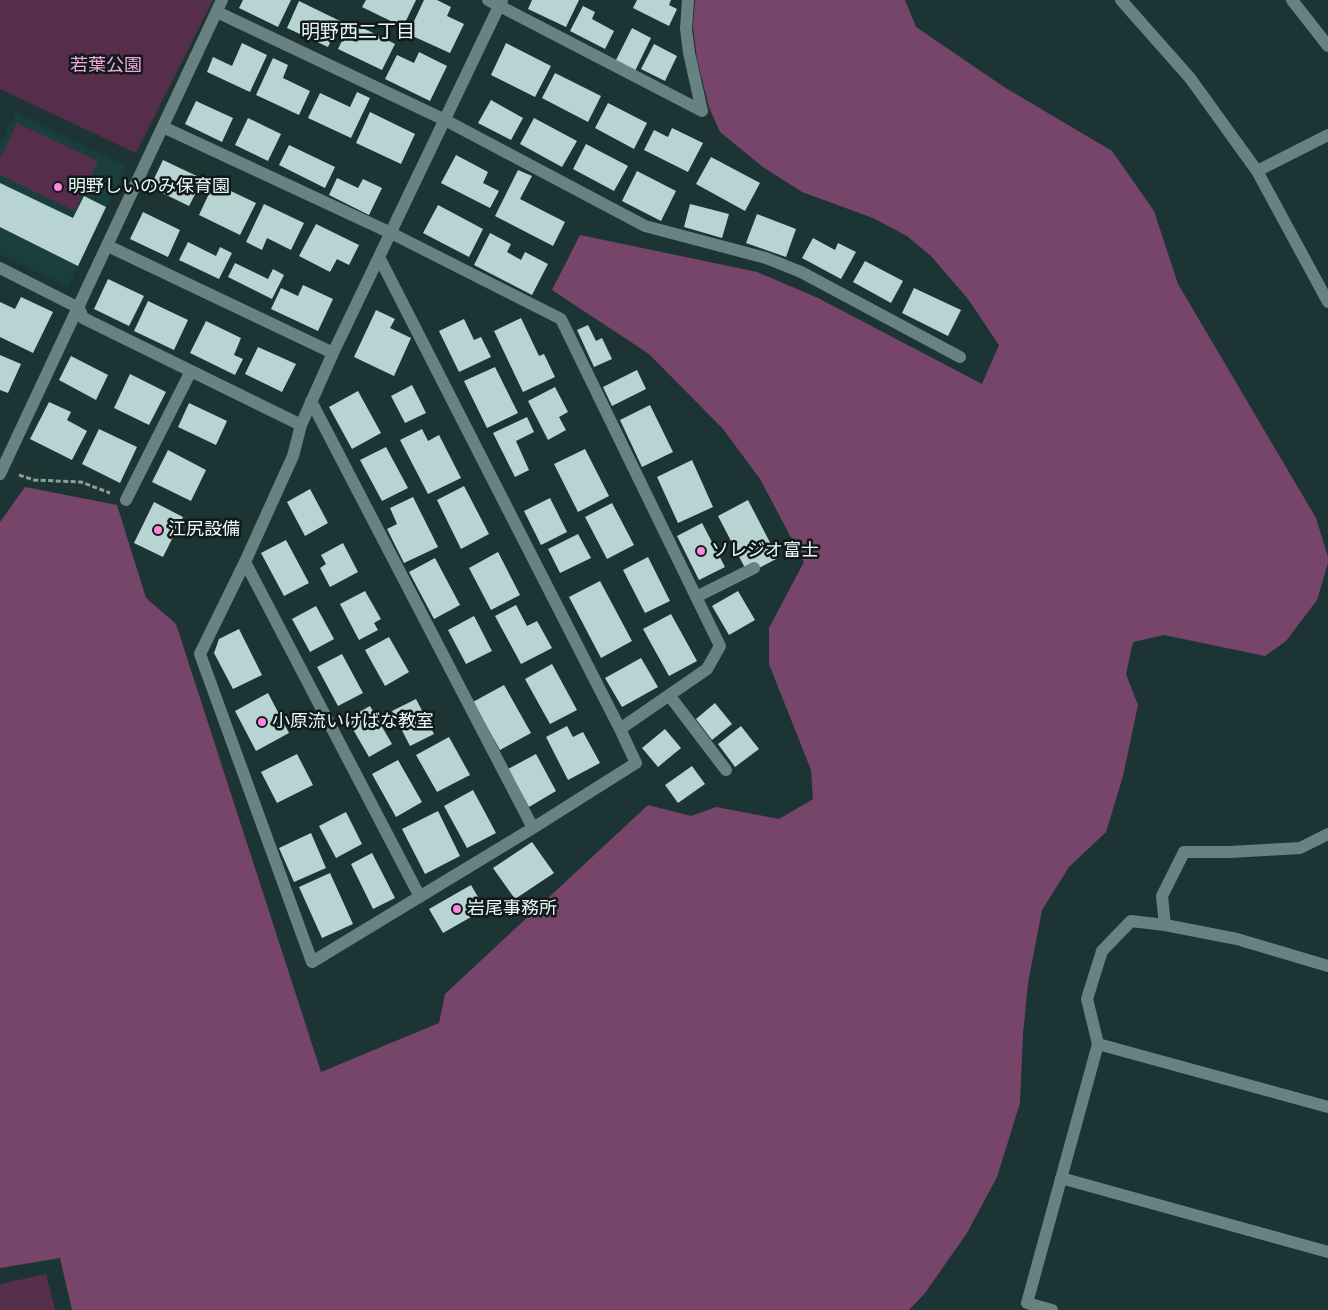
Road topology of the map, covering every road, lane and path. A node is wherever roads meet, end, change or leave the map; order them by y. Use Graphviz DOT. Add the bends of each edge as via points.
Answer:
graph roads {
  1 [pos="688,0"];
  2 [pos="1121,0"];
  3 [pos="1292,0"];
  4 [pos="497,2"];
  5 [pos="219,6"];
  6 [pos="1328,46"];
  7 [pos="445,120"];
  8 [pos="163,126"];
  9 [pos="1328,135"];
  10 [pos="1257,171"];
  11 [pos="391,233"];
  12 [pos="108,246"];
  13 [pos="379,257"];
  14 [pos="0,268"];
  15 [pos="1328,302"];
  16 [pos="79,308"];
  17 [pos="333,353"];
  18 [pos="960,357"];
  19 [pos="191,371"];
  20 [pos="311,401"];
  21 [pos="301,425"];
  22 [pos="2,471"];
  23 [pos="126,500"];
  24 [pos="245,562"];
  25 [pos="754,568"];
  26 [pos="696,597"];
  27 [pos="669,695"];
  28 [pos="620,729"];
  29 [pos="726,770"];
  30 [pos="534,828"];
  31 [pos="1328,834"];
  32 [pos="420,897"];
  33 [pos="1165,925"];
  34 [pos="1328,966"];
  35 [pos="1098,1044"];
  36 [pos="1328,1107"];
  37 [pos="1062,1178"];
  38 [pos="1328,1252"];
  39 [pos="1052,1310"];
  1 -- 4 [label="street" via="686,29 702,112"];
  2 -- 10 [label="street" via="1190,78"];
  3 -- 6 [label="street"];
  4 -- 7 [label="street"];
  5 -- 7 [label="street"];
  5 -- 8 [label="street"];
  7 -- 11 [label="street"];
  7 -- 18 [label="street" via="645,226 766,258 802,272"];
  8 -- 11 [label="street"];
  8 -- 12 [label="street"];
  9 -- 10 [label="street"];
  10 -- 15 [label="street"];
  11 -- 13 [label="street"];
  11 -- 26 [label="street" via="561,319"];
  12 -- 16 [label="street"];
  12 -- 17 [label="street"];
  13 -- 17 [label="street"];
  13 -- 28 [label="street"];
  14 -- 16 [label="street"];
  16 -- 19 [label="street" via="83,318"];
  16 -- 22 [label="street"];
  17 -- 20 [label="street"];
  19 -- 21 [label="street"];
  19 -- 23 [label="street"];
  20 -- 21 [label="street"];
  20 -- 30 [label="street"];
  21 -- 24 [label="street" via="293,456"];
  22 -- 23 [label="path" via="34,480 81,482"];
  24 -- 32 [label="street"];
  24 -- 32 [label="street" via="200,654 312,962"];
  25 -- 26 [label="street"];
  26 -- 27 [label="street" via="720,646 707,669"];
  27 -- 28 [label="street"];
  27 -- 29 [label="street"];
  28 -- 30 [label="street" via="636,763"];
  30 -- 32 [label="street"];
  31 -- 33 [label="street" via="1300,848 1184,852 1162,896"];
  33 -- 34 [label="street" via="1237,939"];
  33 -- 35 [label="street" via="1131,921 1102,951 1087,999"];
  35 -- 36 [label="street"];
  35 -- 37 [label="street"];
  37 -- 38 [label="street"];
  37 -- 39 [label="street" via="1028,1303"];
}
